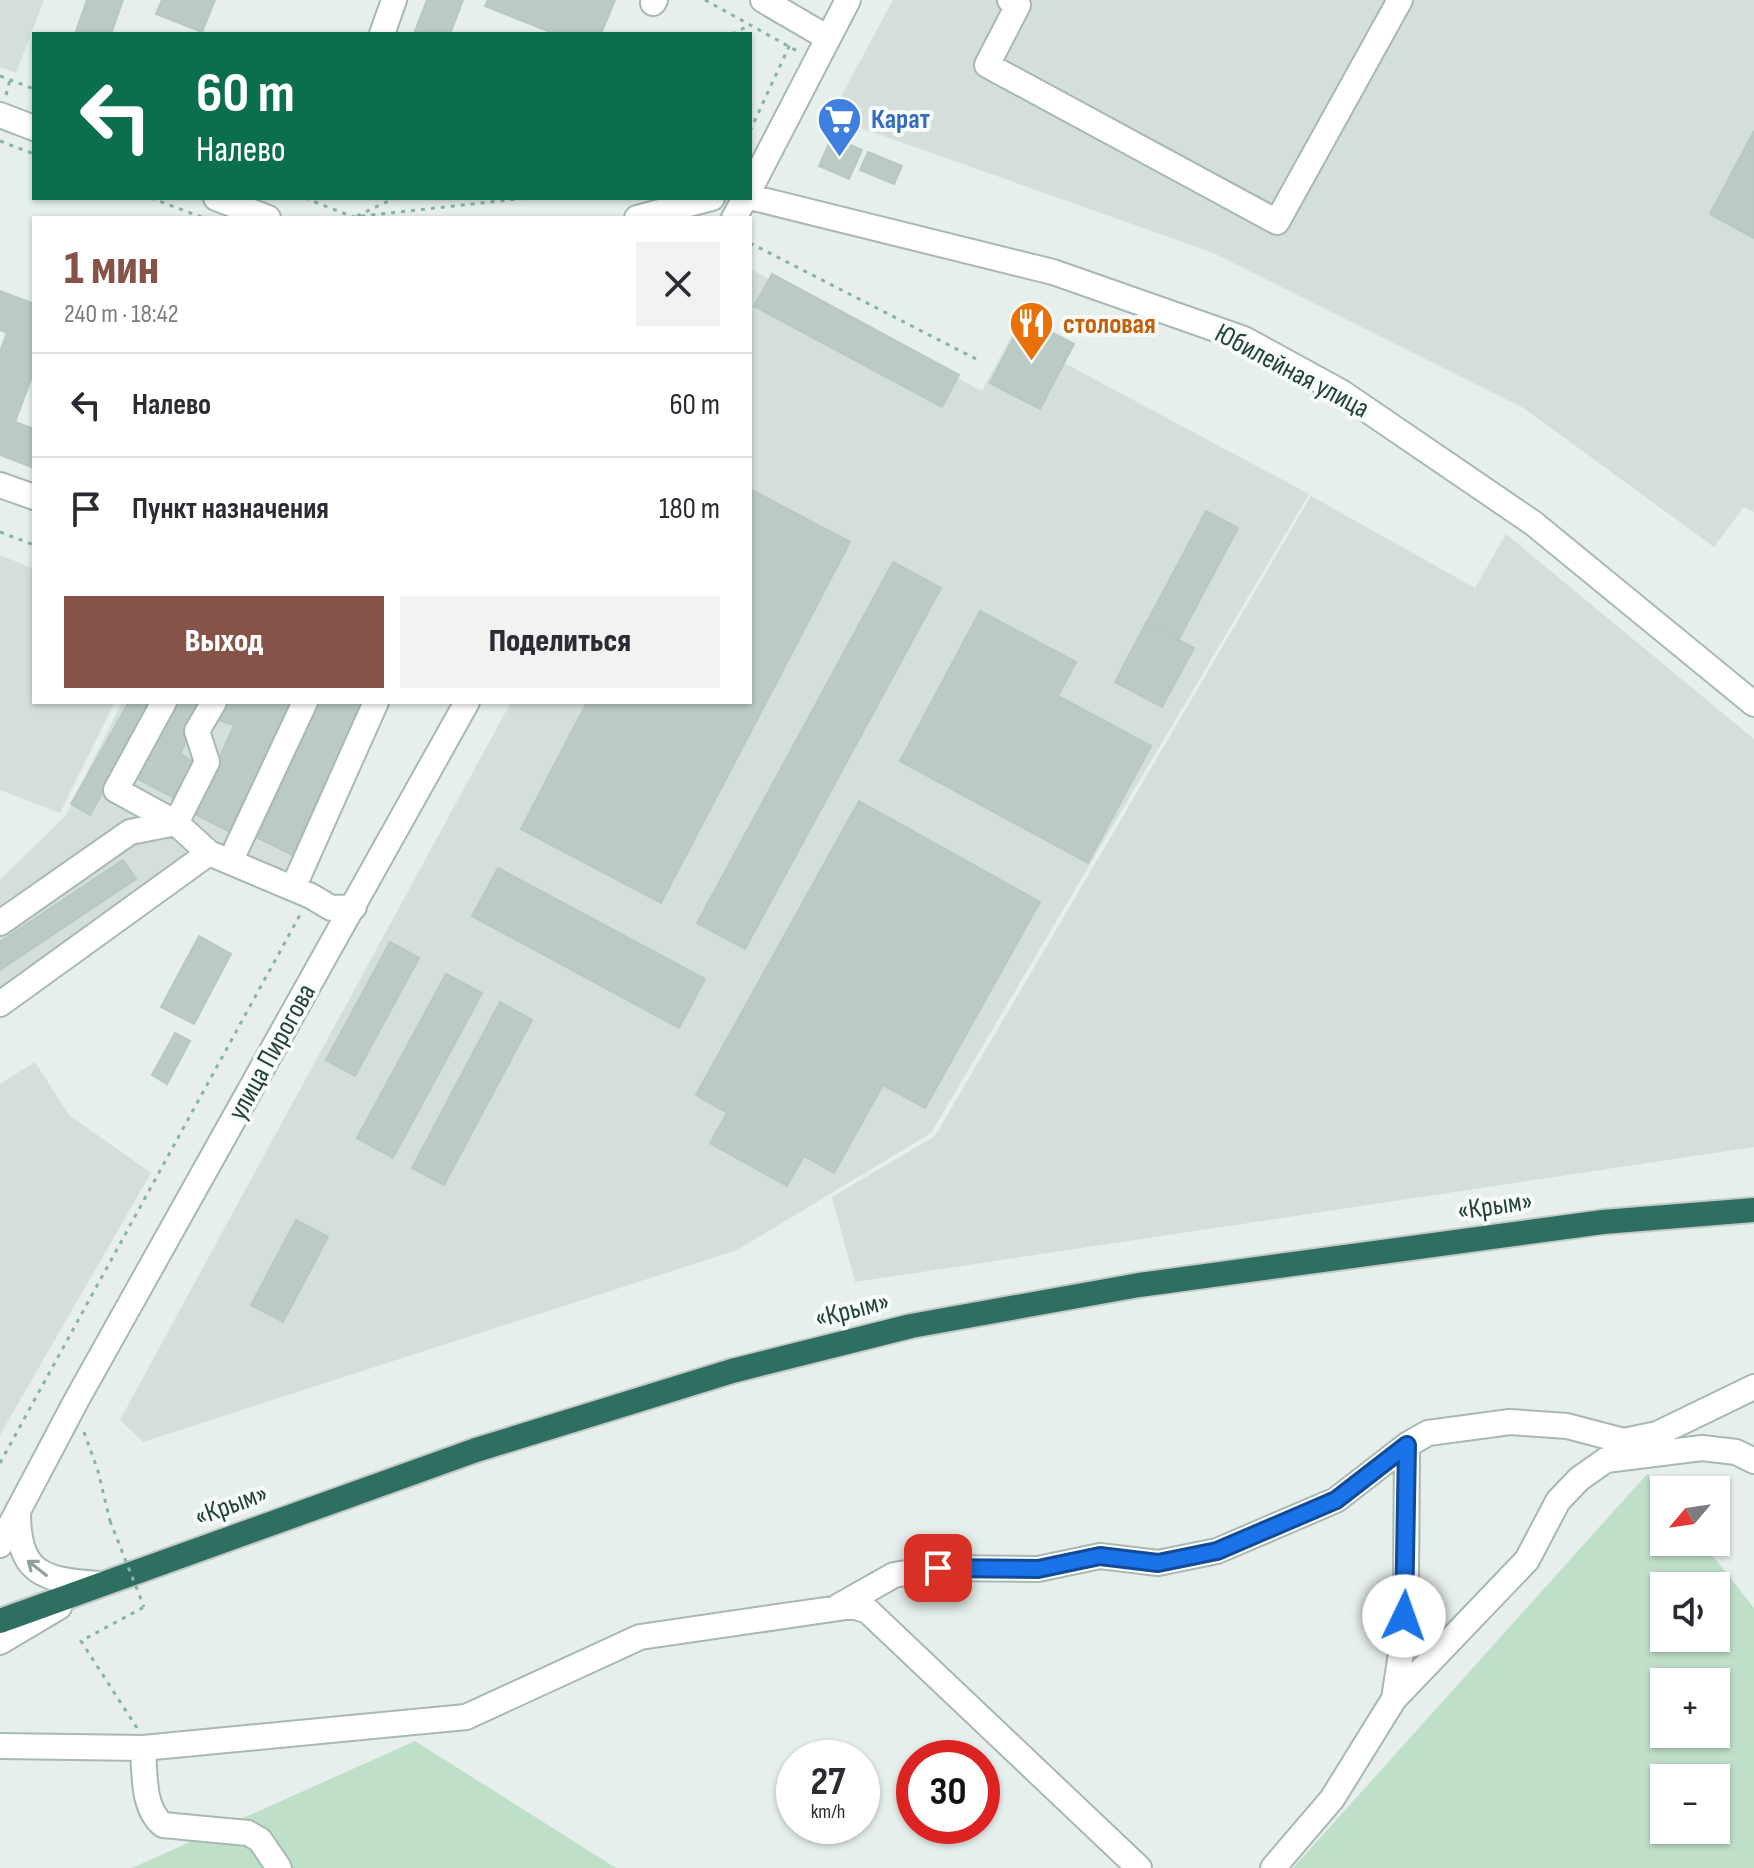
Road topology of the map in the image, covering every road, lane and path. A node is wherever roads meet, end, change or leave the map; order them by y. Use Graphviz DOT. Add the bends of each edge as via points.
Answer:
graph roads {
  1 [pos="394,0"];
  2 [pos="705,0"];
  3 [pos="763,0"];
  4 [pos="848,0"];
  5 [pos="1010,0"];
  6 [pos="1400,0"];
  7 [pos="802,23"];
  8 [pos="750,25"];
  9 [pos="383,32"];
  10 [pos="736,32"];
  11 [pos="828,38"];
  12 [pos="789,46"];
  13 [pos="817,61"];
  14 [pos="0,76"];
  15 [pos="32,88"];
  16 [pos="0,115"];
  17 [pos="32,127"];
  18 [pos="752,127"];
  19 [pos="0,141"];
  20 [pos="32,153"];
  21 [pos="752,185"];
  22 [pos="752,199"];
  23 [pos="156,200"];
  24 [pos="221,200"];
  25 [pos="310,200"];
  26 [pos="391,200"];
  27 [pos="509,200"];
  28 [pos="704,200"];
  29 [pos="199,216"];
  30 [pos="263,216"];
  31 [pos="350,216"];
  32 [pos="355,216"];
  33 [pos="362,216"];
  34 [pos="644,216"];
  35 [pos="752,244"];
  36 [pos="980,361"];
  37 [pos="0,485"];
  38 [pos="32,496"];
  39 [pos="0,532"];
  40 [pos="32,544"];
  41 [pos="163,704"];
  42 [pos="213,704"];
  43 [pos="304,704"];
  44 [pos="375,704"];
  45 [pos="466,704"];
  46 [pos="1754,704"];
  47 [pos="176,823"];
  48 [pos="219,857"];
  49 [pos="302,892"];
  50 [pos="354,907"];
  51 [pos="0,923"];
  52 [pos="0,1004"];
  53 [pos="1754,1210"];
  54 [pos="1754,1387"];
  55 [pos="76,1401"];
  56 [pos="1695,1418"];
  57 [pos="1407,1445"];
  58 [pos="1702,1448"];
  59 [pos="1754,1461"];
  60 [pos="0,1463"];
  61 [pos="18,1509"];
  62 [pos="0,1546"];
  63 [pos="99,1584"];
  64 [pos="839,1606"];
  65 [pos="0,1621"];
  66 [pos="0,1642"];
  67 [pos="1394,1699"];
  68 [pos="0,1746"];
  69 [pos="143,1748"];
  70 [pos="279,1868"];
  71 [pos="1139,1868"];
  72 [pos="1273,1868"];
  1 -- 9 [label="street"];
  2 -- 8 [label="path"];
  3 -- 7 [label="street"];
  4 -- 11 [label="street"];
  5 -- 6 [label="street" via="1018,5 987,65 1277,222"];
  7 -- 11 [label="street"];
  7 -- 12 [label="path"];
  8 -- 10 [label="path"];
  8 -- 12 [label="path"];
  11 -- 13 [label="street"];
  12 -- 13 [label="path"];
  12 -- 18 [label="path"];
  13 -- 21 [label="street"];
  14 -- 15 [label="path"];
  16 -- 17 [label="street"];
  19 -- 20 [label="path"];
  22 -- 46 [label="street, Юбилейная улица" via="1053,272 1244,339 1341,392 1533,523"];
  23 -- 29 [label="path"];
  24 -- 30 [label="street"];
  25 -- 31 [label="path"];
  26 -- 32 [label="path"];
  27 -- 33 [label="path"];
  28 -- 34 [label="street"];
  35 -- 36 [label="path"];
  37 -- 38 [label="street"];
  39 -- 40 [label="path"];
  41 -- 47 [label="street" via="116,790"];
  42 -- 47 [label="street" via="197,731 207,762"];
  43 -- 48 [label="street"];
  44 -- 49 [label="street"];
  45 -- 50 [label="street, улица Пирогова"];
  47 -- 48 [label="street"];
  47 -- 51 [label="street" via="130,832"];
  48 -- 49 [label="street"];
  48 -- 52 [label="street"];
  49 -- 50 [label="street" via="331,908"];
  49 -- 60 [label="path"];
  50 -- 55 [label="street, улица Пирогова"];
  53 -- 63 [label="highway, «Крым»" via="1603,1222 1139,1285 911,1326 574,1418"];
  54 -- 56 [label="street"];
  55 -- 61 [label="street, улица Пирогова"];
  55 -- 69 [label="path, bridge" via="110,1521 144,1607 81,1641 137,1726"];
  56 -- 57 [label="street" via="1624,1441 1567,1426 1510,1422 1428,1433"];
  56 -- 58 [label="street"];
  57 -- 64 [label="street" via="1336,1500 1217,1551 1158,1563 1100,1556 1038,1569 938,1568 894,1575"];
  57 -- 67 [label="street" via="1406,1585"];
  58 -- 59 [label="street" via="1736,1452"];
  58 -- 67 [label="street" via="1606,1460 1579,1479 1558,1501 1527,1560"];
  61 -- 62 [label="street, улица Пирогова"];
  63 -- 61 [label="street, one-way" via="48,1576 31,1566 18,1534"];
  63 -- 65 [label="highway, «Крым»"];
  63 -- 66 [label="street"];
  64 -- 69 [label="street" via="640,1637 466,1717"];
  64 -- 71 [label="street" via="868,1611"];
  67 -- 72 [label="street" via="1332,1799"];
  68 -- 69 [label="street"];
  69 -- 70 [label="street" via="154,1818 163,1825 248,1833 260,1840"];
}
